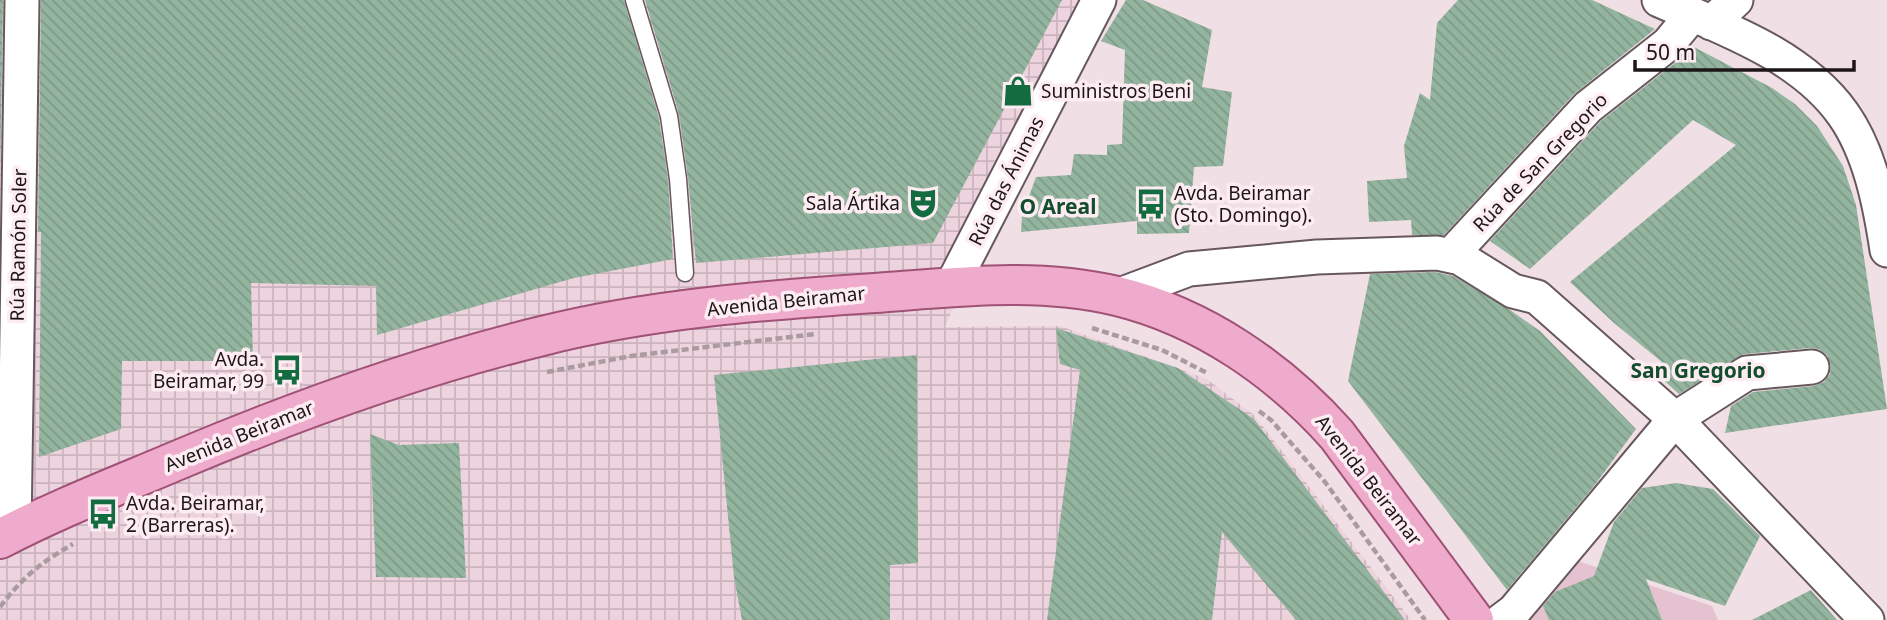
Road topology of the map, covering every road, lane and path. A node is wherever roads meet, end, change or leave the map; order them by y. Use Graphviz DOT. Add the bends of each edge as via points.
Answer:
graph roads {
  1 [pos="22,0"];
  2 [pos="634,0"];
  3 [pos="1099,0"];
  4 [pos="1659,0"];
  5 [pos="1736,0"];
  6 [pos="1701,19"];
  7 [pos="1887,250"];
  8 [pos="1452,254"];
  9 [pos="685,273"];
  10 [pos="951,287"];
  11 [pos="1117,296"];
  12 [pos="1086,326"];
  13 [pos="816,334"];
  14 [pos="1812,367"];
  15 [pos="540,374"];
  16 [pos="1216,378"];
  17 [pos="1253,406"];
  18 [pos="1675,419"];
  19 [pos="7,535"];
  20 [pos="42,562"];
  21 [pos="0,607"];
  22 [pos="1425,620"];
  23 [pos="1474,620"];
  24 [pos="1502,620"];
  25 [pos="1867,620"];
  1 -- 19 [label="street, Rúa Ramón Soler"];
  2 -- 9 [label="lane" via="669,117"];
  3 -- 10 [label="street, Rúa das Ánimas"];
  4 -- 6 [label="street"];
  5 -- 6 [label="street, Rúa de San Gregorio"];
  6 -- 7 [label="street" via="1786,62 1815,83 1843,114 1863,152"];
  6 -- 8 [label="street, Rúa de San Gregorio" via="1588,107"];
  8 -- 11 [label="street" via="1317,257 1189,269"];
  8 -- 18 [label="street" via="1513,291 1537,298"];
  10 -- 11 [label="main road, Avenida Beiramar" via="1040,284"];
  10 -- 19 [label="main road, Avenida Beiramar" via="746,304 624,319 544,335 413,371 313,406 81,500"];
  11 -- 23 [label="main road, Avenida Beiramar" via="1204,330 1241,351 1317,412"];
  12 -- 16 [label="path" via="1162,350"];
  13 -- 15 [label="path" via="631,356"];
  14 -- 18 [label="street" via="1747,373"];
  17 -- 22 [label="path" via="1325,482"];
  18 -- 24 [label="street"];
  18 -- 25 [label="street"];
  20 -- 21 [label="path"];
}
